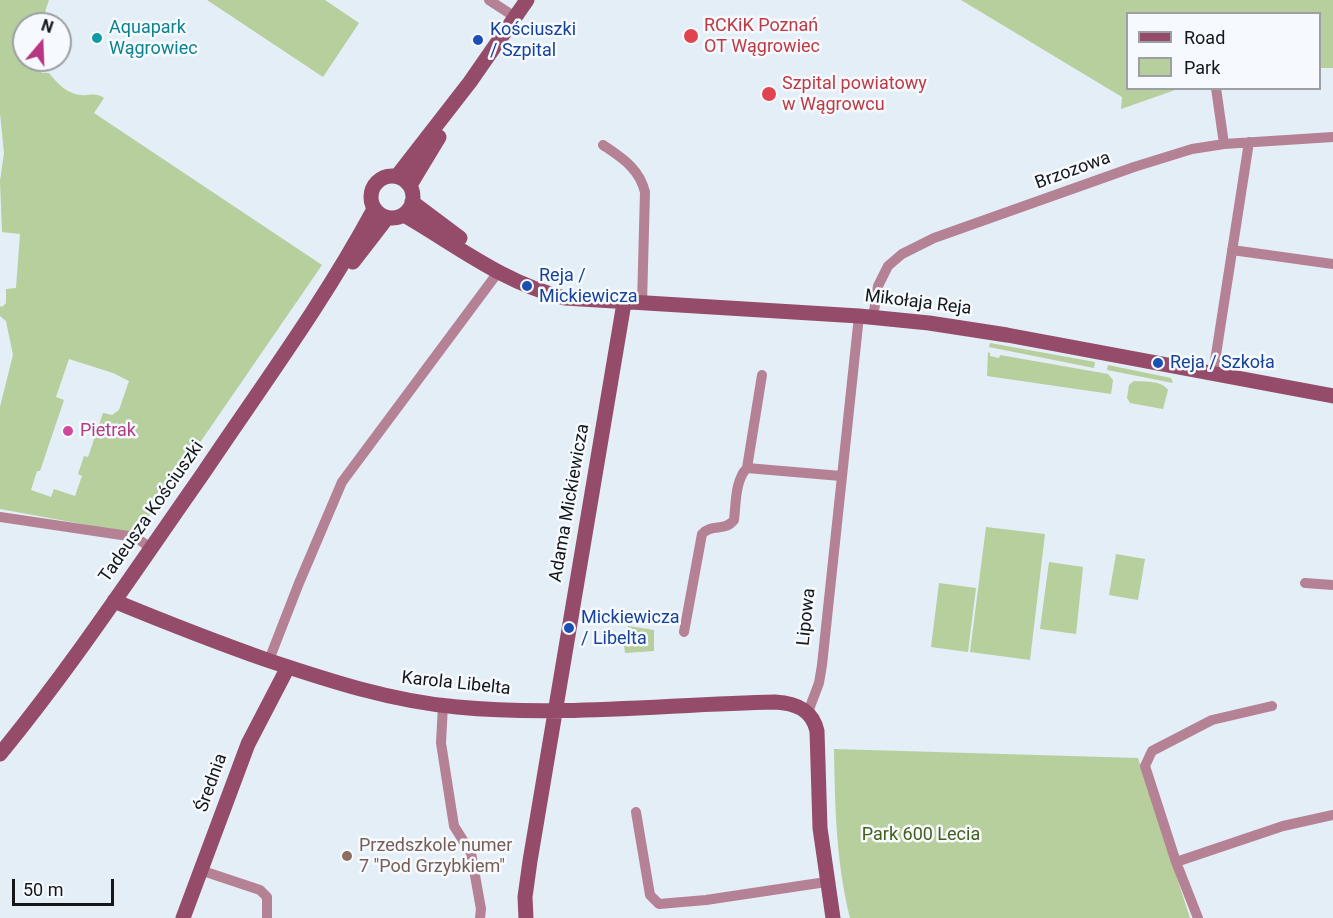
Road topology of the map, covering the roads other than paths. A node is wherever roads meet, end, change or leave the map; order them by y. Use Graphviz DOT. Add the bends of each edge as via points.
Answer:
graph roads {
  1 [pos="489,0"];
  2 [pos="527,0"];
  3 [pos="515,17"];
  4 [pos="470,82"];
  5 [pos="1216,90"];
  6 [pos="1333,137"];
  7 [pos="1249,142"];
  8 [pos="1224,144"];
  9 [pos="603,145"];
  10 [pos="397,176"];
  11 [pos="410,185"];
  12 [pos="408,208"];
  13 [pos="374,209"];
  14 [pos="387,218"];
  15 [pos="1232,250"];
  16 [pos="1333,264"];
  17 [pos="499,271"];
  18 [pos="330,287"];
  19 [pos="624,303"];
  20 [pos="642,304"];
  21 [pos="866,317"];
  22 [pos="1213,374"];
  23 [pos="762,375"];
  24 [pos="1333,396"];
  25 [pos="747,468"];
  26 [pos="841,476"];
  27 [pos="0,517"];
  28 [pos="151,548"];
  29 [pos="1305,583"];
  30 [pos="1333,585"];
  31 [pos="114,601"];
  32 [pos="684,632"];
  33 [pos="269,660"];
  34 [pos="288,667"];
  35 [pos="443,705"];
  36 [pos="1272,706"];
  37 [pos="555,710"];
  38 [pos="808,712"];
  39 [pos="0,754"];
  40 [pos="636,812"];
  41 [pos="1333,815"];
  42 [pos="1176,862"];
  43 [pos="200,870"];
  44 [pos="826,882"];
  45 [pos="183,918"];
  46 [pos="267,918"];
  47 [pos="480,918"];
  48 [pos="526,918"];
  49 [pos="833,918"];
  50 [pos="1198,918"];
  1 -- 3 [label="street"];
  2 -- 3 [label="street"];
  3 -- 4 [label="street"];
  4 -- 10 [label="street"];
  4 -- 11 [label="street"];
  5 -- 8 [label="street"];
  6 -- 7 [label="street, Brzozowa"];
  7 -- 8 [label="street, Brzozowa"];
  7 -- 15 [label="street"];
  8 -- 21 [label="street, Brzozowa" via="1192,149 1134,167 917,245 888,266"];
  9 -- 20 [label="street" via="637,171 645,192"];
  10 -- 11 [label="street"];
  10 -- 13 [label="street" via="381,179 373,187 370,198"];
  11 -- 12 [label="street" via="413,196"];
  12 -- 14 [label="street"];
  12 -- 17 [label="street, Mikołaja Reja" via="458,249"];
  13 -- 14 [label="street"];
  13 -- 18 [label="street, Tadeusza Kościuszki"];
  14 -- 18 [label="street, Tadeusza Kościuszki"];
  15 -- 16 [label="street"];
  15 -- 22 [label="street"];
  17 -- 19 [label="street, Mikołaja Reja" via="553,295"];
  17 -- 33 [label="street" via="342,482"];
  18 -- 28 [label="street, Tadeusza Kościuszki"];
  19 -- 20 [label="street, Mikołaja Reja"];
  19 -- 37 [label="street, Adama Mickiewicza"];
  20 -- 21 [label="street, Mikołaja Reja"];
  21 -- 22 [label="street, Mikołaja Reja" via="996,333"];
  21 -- 26 [label="street, Lipowa"];
  22 -- 24 [label="street, Mikołaja Reja"];
  23 -- 25 [label="street"];
  25 -- 26 [label="street"];
  25 -- 32 [label="street" via="740,479 734,520 726,527 707,529 702,534"];
  26 -- 38 [label="street, Lipowa" via="822,664"];
  27 -- 28 [label="street" via="135,537"];
  28 -- 31 [label="street, Tadeusza Kościuszki"];
  29 -- 30 [label="street"];
  31 -- 33 [label="street, Karola Libelta"];
  31 -- 39 [label="street, Tadeusza Kościuszki"];
  33 -- 34 [label="street, Karola Libelta"];
  34 -- 35 [label="street, Karola Libelta" via="368,692"];
  34 -- 43 [label="street, Średnia" via="248,744"];
  35 -- 37 [label="street, Karola Libelta"];
  35 -- 47 [label="street" via="441,743 454,826 471,853"];
  36 -- 42 [label="street" via="1212,720 1152,751 1145,766"];
  37 -- 38 [label="street, Karola Libelta" via="775,702 791,703"];
  37 -- 48 [label="street, Adama Mickiewicza" via="526,883"];
  38 -- 44 [label="street" via="817,731"];
  40 -- 44 [label="street" via="650,895 658,904"];
  41 -- 42 [label="street" via="1283,826"];
  42 -- 50 [label="street"];
  43 -- 45 [label="street, Średnia"];
  43 -- 46 [label="street" via="260,890 267,897"];
  44 -- 49 [label="street"];
}
